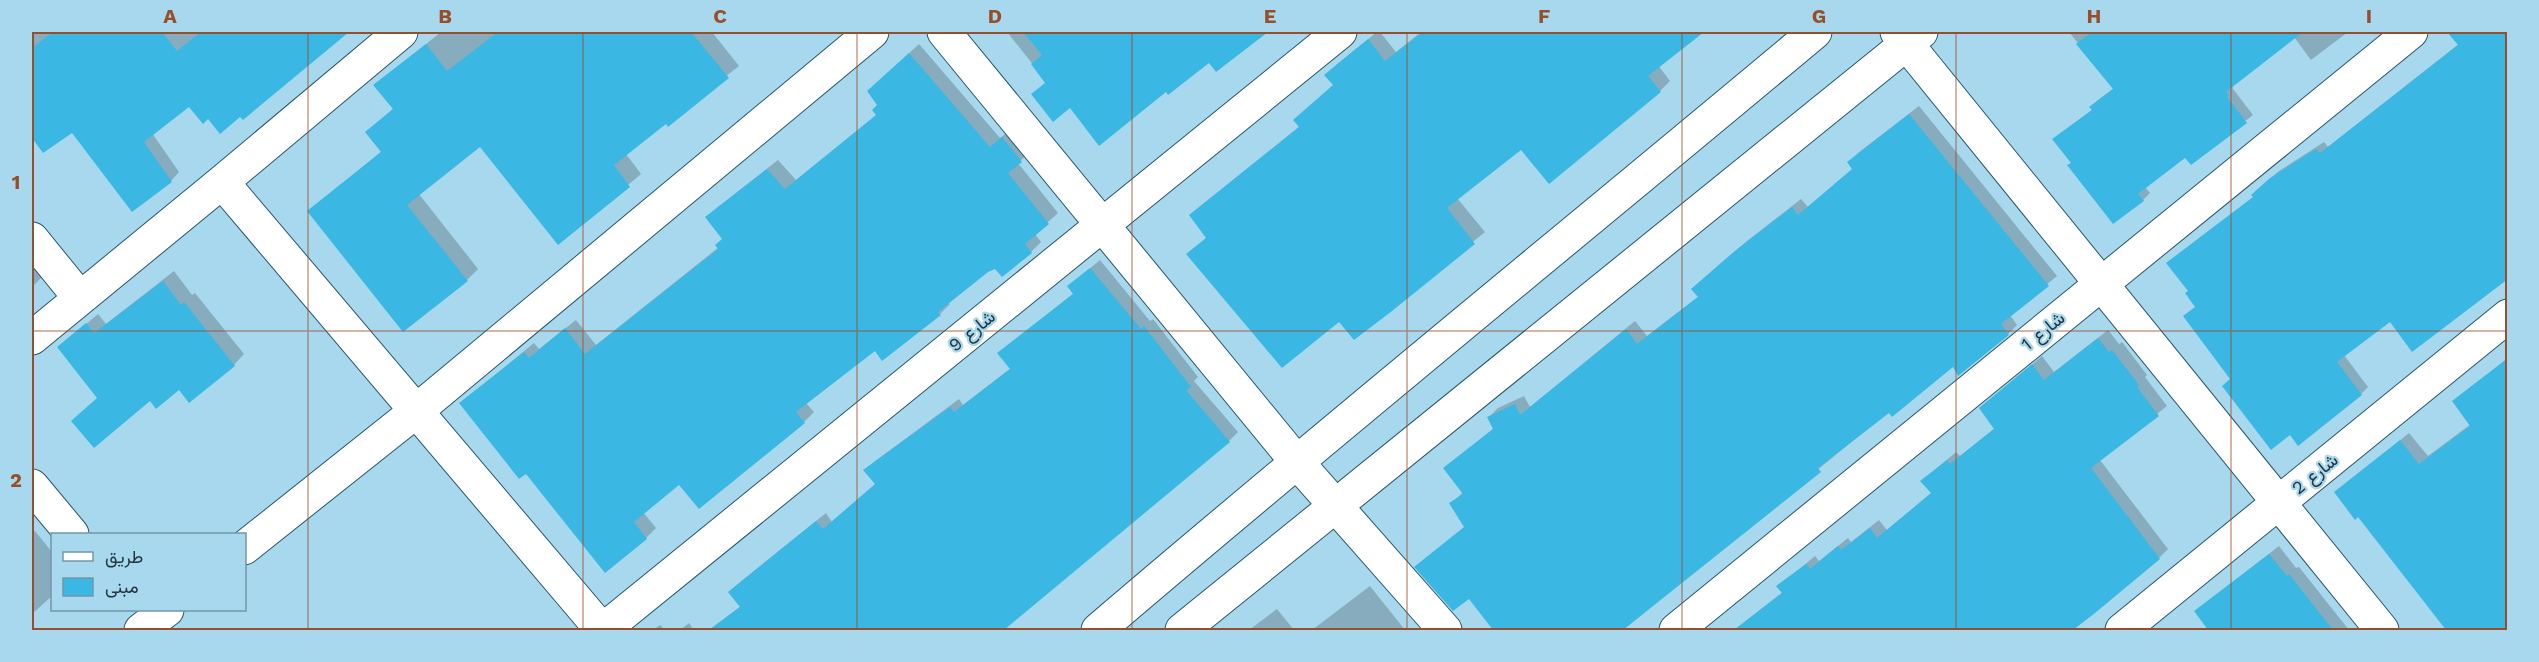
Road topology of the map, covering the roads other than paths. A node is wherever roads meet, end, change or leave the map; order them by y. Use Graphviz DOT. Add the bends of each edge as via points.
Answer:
graph roads {
  1 [pos="401,32"];
  2 [pos="873,32"];
  3 [pos="944,32"];
  4 [pos="1340,32"];
  5 [pos="1815,32"];
  6 [pos="2411,32"];
  7 [pos="1908,35"];
  8 [pos="222,182"];
  9 [pos="1103,224"];
  10 [pos="32,239"];
  11 [pos="2100,284"];
  12 [pos="80,298"];
  13 [pos="2508,316"];
  14 [pos="32,338"];
  15 [pos="416,412"];
  16 [pos="1296,461"];
  17 [pos="32,486"];
  18 [pos="2278,503"];
  19 [pos="1336,505"];
  20 [pos="71,533"];
  21 [pos="246,546"];
  22 [pos="602,630"];
  23 [pos="1098,630"];
  24 [pos="1182,630"];
  25 [pos="1445,630"];
  26 [pos="1676,630"];
  27 [pos="2122,630"];
  28 [pos="2382,630"];
  1 -- 8 [label="street"];
  2 -- 15 [label="street"];
  3 -- 9 [label="street"];
  4 -- 9 [label="street, شارع 9"];
  5 -- 16 [label="street"];
  6 -- 11 [label="street, شارع 1"];
  7 -- 11 [label="street"];
  7 -- 19 [label="street"];
  8 -- 12 [label="street"];
  8 -- 15 [label="street"];
  9 -- 16 [label="street"];
  9 -- 22 [label="street, شارع 9"];
  10 -- 12 [label="street"];
  11 -- 18 [label="street"];
  11 -- 26 [label="street, شارع 1"];
  12 -- 14 [label="street"];
  13 -- 18 [label="street, شارع 2"];
  15 -- 21 [label="street"];
  15 -- 22 [label="street"];
  16 -- 19 [label="street"];
  16 -- 23 [label="street"];
  17 -- 20 [label="street"];
  18 -- 27 [label="street, شارع 2"];
  18 -- 28 [label="street"];
  19 -- 24 [label="street"];
  19 -- 25 [label="street"];
}
